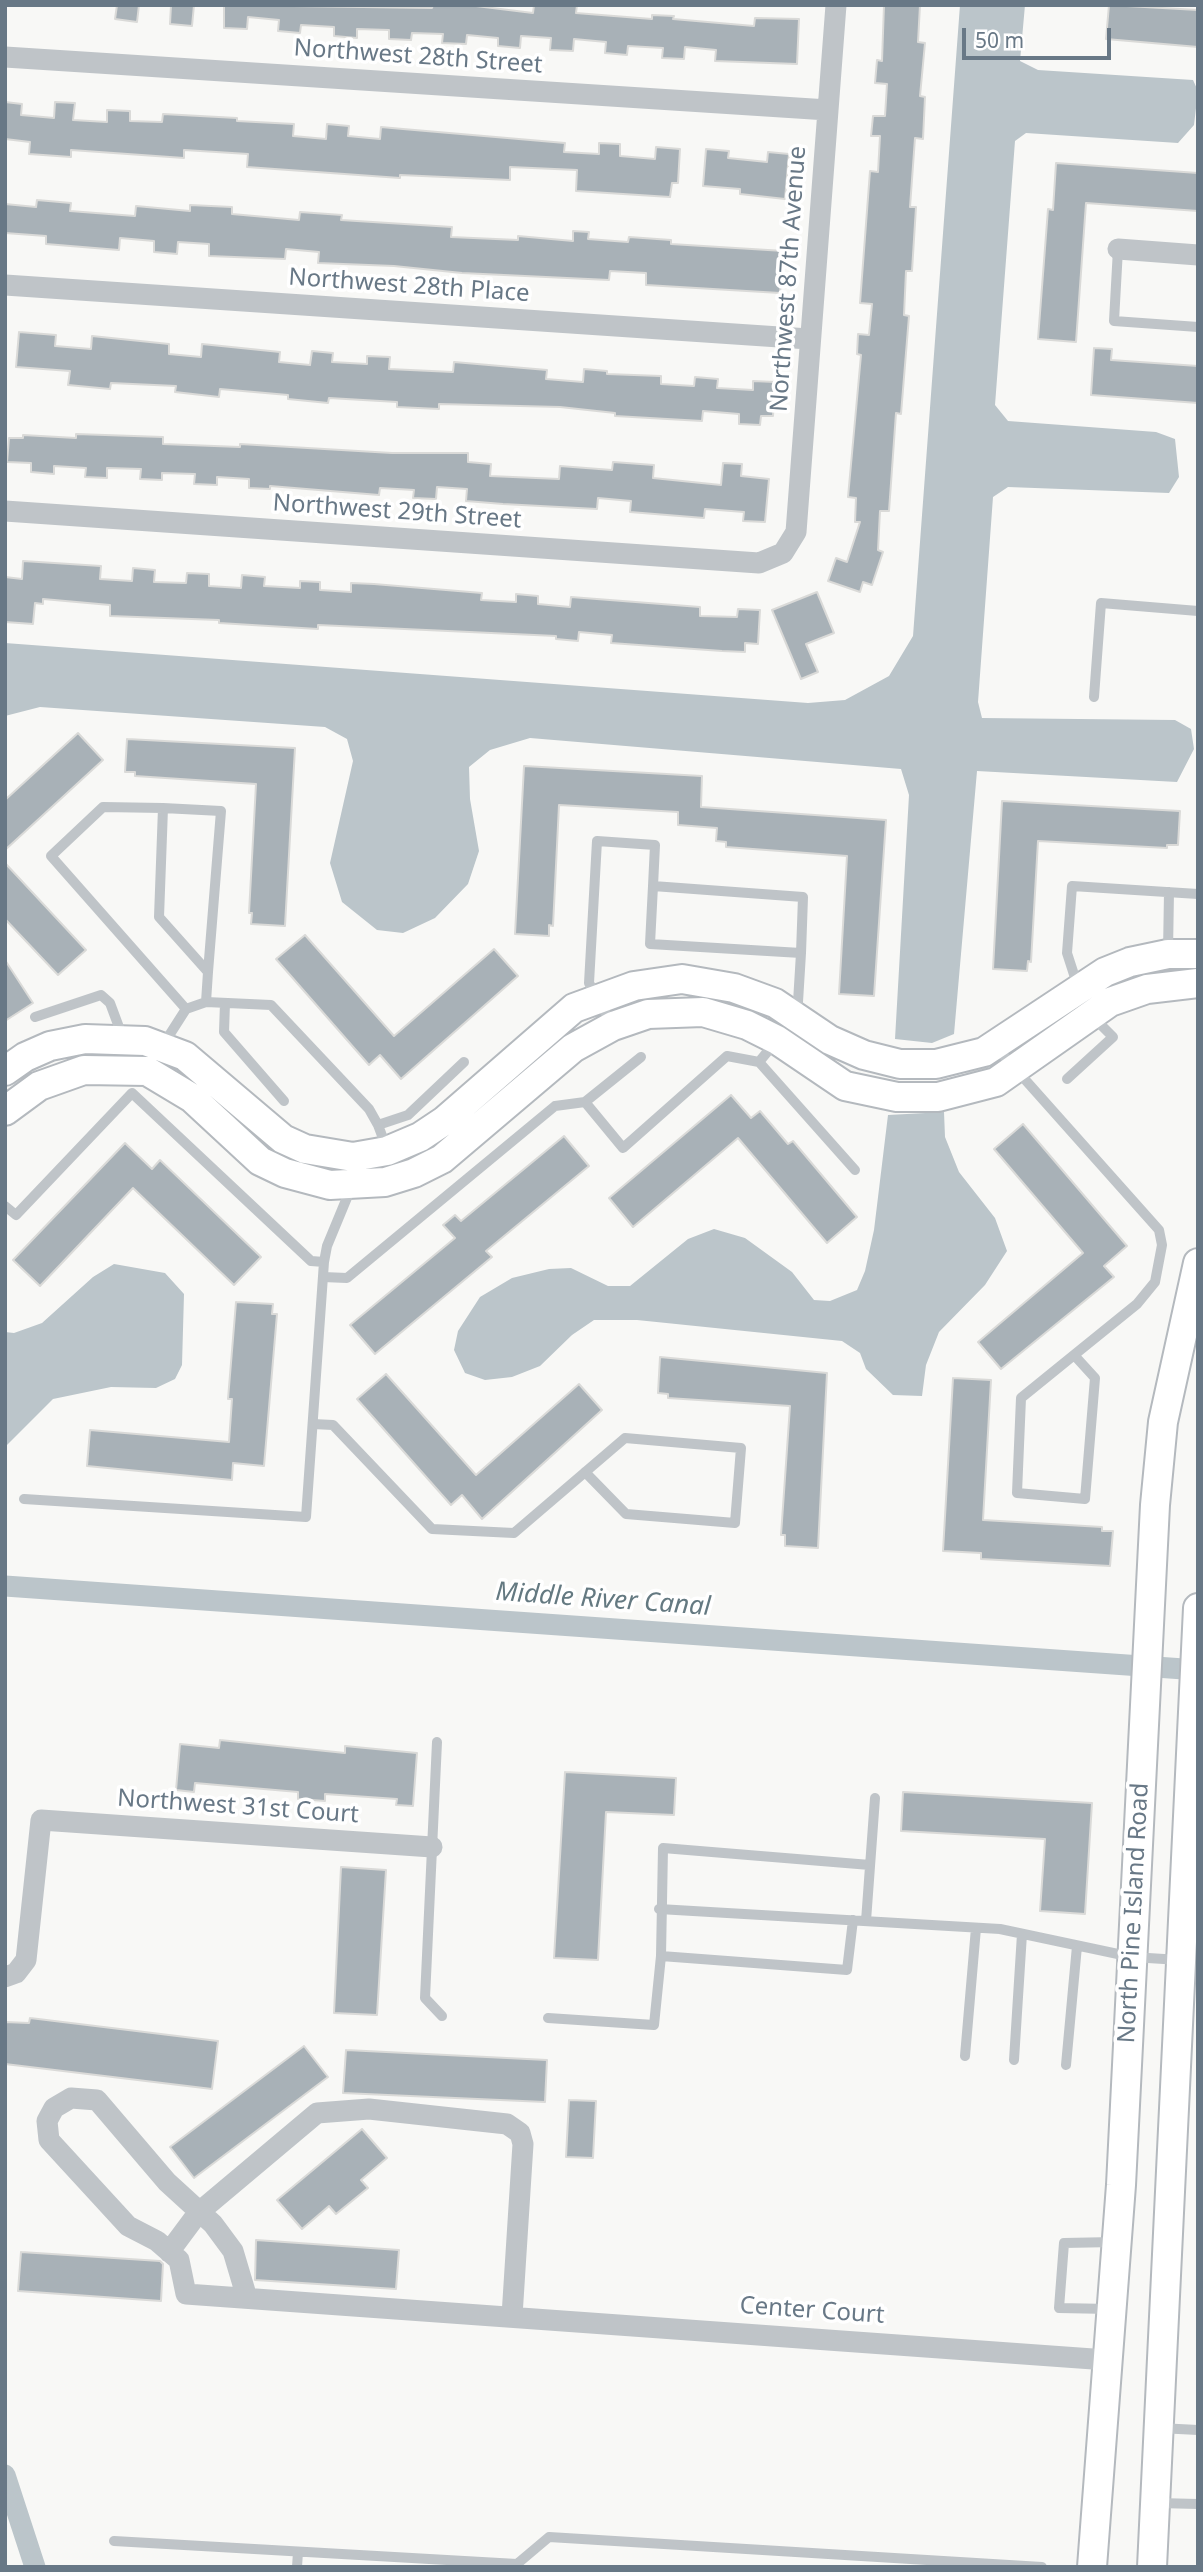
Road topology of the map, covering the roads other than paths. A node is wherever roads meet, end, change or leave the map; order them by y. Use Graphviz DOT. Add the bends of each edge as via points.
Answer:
graph roads {
  1 [pos="836,5"];
  2 [pos="5,57"];
  3 [pos="828,110"];
  4 [pos="1118,249"];
  5 [pos="1198,255"];
  6 [pos="5,285"];
  7 [pos="1198,327"];
  8 [pos="809,340"];
  9 [pos="5,511"];
  10 [pos="783,553"];
  11 [pos="1198,611"];
  12 [pos="1094,697"];
  13 [pos="163,808"];
  14 [pos="653,886"];
  15 [pos="1169,892"];
  16 [pos="1198,894"];
  17 [pos="801,953"];
  18 [pos="1168,954"];
  19 [pos="1198,954"];
  20 [pos="208,972"];
  21 [pos="1198,983"];
  22 [pos="597,998"];
  23 [pos="205,1002"];
  24 [pos="1084,1002"];
  25 [pos="225,1003"];
  26 [pos="186,1009"];
  27 [pos="35,1017"];
  28 [pos="613,1026"];
  29 [pos="780,1034"];
  30 [pos="123,1038"];
  31 [pos="995,1045"];
  32 [pos="641,1057"];
  33 [pos="464,1062"];
  34 [pos="150,1066"];
  35 [pos="1015,1069"];
  36 [pos="5,1071"];
  37 [pos="1067,1079"];
  38 [pos="284,1101"];
  39 [pos="585,1102"];
  40 [pos="5,1111"];
  41 [pos="390,1157"];
  42 [pos="855,1170"];
  43 [pos="353,1171"];
  44 [pos="5,1206"];
  45 [pos="324,1262"];
  46 [pos="323,1277"];
  47 [pos="1196,1278"];
  48 [pos="1074,1355"];
  49 [pos="313,1424"];
  50 [pos="585,1472"];
  51 [pos="24,1499"];
  52 [pos="1197,1616"];
  53 [pos="436,1742"];
  54 [pos="875,1798"];
  55 [pos="432,1847"];
  56 [pos="870,1865"];
  57 [pos="659,1909"];
  58 [pos="853,1920"];
  59 [pos="866,1921"];
  60 [pos="976,1927"];
  61 [pos="1022,1934"];
  62 [pos="1077,1946"];
  63 [pos="661,1956"];
  64 [pos="1132,1957"];
  65 [pos="1180,1960"];
  66 [pos="11,1975"];
  67 [pos="442,2016"];
  68 [pos="548,2018"];
  69 [pos="965,2056"];
  70 [pos="1014,2060"];
  71 [pos="1066,2065"];
  72 [pos="198,2213"];
  73 [pos="1117,2242"];
  74 [pos="169,2252"];
  75 [pos="247,2298"];
  76 [pos="1111,2309"];
  77 [pos="512,2316"];
  78 [pos="1107,2360"];
  79 [pos="1158,2428"];
  80 [pos="1198,2430"];
  81 [pos="1155,2503"];
  82 [pos="1198,2504"];
  83 [pos="114,2542"];
  84 [pos="298,2552"];
  85 [pos="854,2561"];
  86 [pos="1156,2566"];
  87 [pos="297,2567"];
  88 [pos="1042,2567"];
  89 [pos="1092,2567"];
  1 -- 3 [label="street, Northwest 87th Avenue"];
  2 -- 3 [label="street, Northwest 28th Street"];
  3 -- 8 [label="street, Northwest 87th Avenue"];
  4 -- 5 [label="street"];
  4 -- 7 [label="lane" via="1114,321"];
  6 -- 8 [label="street, Northwest 28th Place"];
  8 -- 10 [label="street, Northwest 87th Avenue" via="796,532"];
  9 -- 10 [label="street, Northwest 29th Street" via="759,563"];
  11 -- 12 [label="lane" via="1101,603"];
  13 -- 20 [label="lane" via="159,917"];
  13 -- 20 [label="lane" via="221,811"];
  13 -- 26 [label="lane" via="103,807 51,856"];
  14 -- 17 [label="lane" via="803,897"];
  14 -- 17 [label="lane" via="650,944"];
  14 -- 22 [label="lane" via="655,845 597,841 589,983"];
  15 -- 16 [label="lane"];
  15 -- 18 [label="lane"];
  15 -- 24 [label="lane" via="1072,886 1067,953"];
  17 -- 29 [label="lane" via="798,1002"];
  18 -- 19 [label="street"];
  18 -- 24 [label="street" via="1105,972"];
  20 -- 23 [label="lane"];
  21 -- 24 [label="street" via="1147,989 1110,1002"];
  22 -- 28 [label="lane"];
  22 -- 29 [label="street" via="634,986 682,979 745,991"];
  22 -- 41 [label="street" via="574,1008 444,1121"];
  23 -- 25 [label="lane"];
  23 -- 26 [label="lane"];
  24 -- 31 [label="street"];
  24 -- 35 [label="street"];
  24 -- 37 [label="lane" via="1113,1037"];
  25 -- 38 [label="lane" via="224,1032"];
  25 -- 41 [label="lane" via="271,1005 369,1110"];
  26 -- 34 [label="lane"];
  27 -- 30 [label="lane" via="101,995 110,1003"];
  28 -- 29 [label="street" via="648,1014 703,1012"];
  28 -- 41 [label="street" via="573,1048 442,1159"];
  29 -- 31 [label="street" via="830,1040 900,1064 962,1060"];
  29 -- 35 [label="street" via="845,1086 897,1097 938,1097 973,1089 996,1082"];
  29 -- 39 [label="lane" via="727,1056 623,1148"];
  29 -- 42 [label="lane"];
  30 -- 34 [label="street"];
  30 -- 36 [label="street" via="50,1046"];
  31 -- 35 [label="lane"];
  32 -- 39 [label="lane"];
  33 -- 41 [label="lane" via="408,1115"];
  34 -- 40 [label="street" via="84,1070 39,1086"];
  34 -- 43 [label="street" via="260,1161 306,1180"];
  34 -- 44 [label="lane" via="16,1215"];
  34 -- 45 [label="lane" via="311,1261"];
  35 -- 48 [label="lane" via="1159,1230 1160,1263 1154,1282 1137,1304"];
  39 -- 46 [label="lane" via="555,1106 347,1278"];
  41 -- 43 [label="street"];
  43 -- 45 [label="lane"];
  45 -- 46 [label="lane"];
  46 -- 49 [label="lane"];
  47 -- 64 [label="street, North Pine Island Road" via="1163,1422 1147,1623"];
  48 -- 48 [label="lane" via="1021,1398 1017,1493 1085,1499 1095,1378"];
  49 -- 50 [label="lane" via="333,1425 432,1529 514,1533"];
  49 -- 51 [label="lane" via="306,1517"];
  50 -- 50 [label="lane" via="625,1438 741,1448 735,1523 625,1514"];
  52 -- 65 [label="street, North Pine Island Road"];
  53 -- 55 [label="lane"];
  54 -- 56 [label="lane"];
  55 -- 66 [label="street, Northwest 31st Court" via="41,1820 26,1960"];
  55 -- 67 [label="lane" via="425,1998"];
  56 -- 57 [label="lane" via="663,1848"];
  56 -- 59 [label="lane"];
  57 -- 58 [label="lane"];
  57 -- 63 [label="lane"];
  58 -- 59 [label="lane"];
  58 -- 63 [label="lane" via="847,1970"];
  59 -- 60 [label="lane"];
  60 -- 61 [label="lane"];
  60 -- 69 [label="lane"];
  61 -- 62 [label="lane"];
  61 -- 70 [label="lane"];
  62 -- 64 [label="lane"];
  62 -- 71 [label="lane"];
  63 -- 68 [label="lane" via="654,2025"];
  64 -- 65 [label="lane"];
  64 -- 73 [label="street, North Pine Island Road"];
  65 -- 79 [label="street, North Pine Island Road"];
  72 -- 74 [label="street"];
  72 -- 74 [label="street" via="97,2100 71,2098 54,2108 47,2121 48,2140 128,2226"];
  72 -- 75 [label="street" via="213,2224 233,2251"];
  72 -- 77 [label="street" via="317,2113 369,2109 507,2124 520,2133 523,2144"];
  73 -- 76 [label="street, North Pine Island Road"];
  73 -- 76 [label="lane" via="1064,2243 1059,2308"];
  74 -- 75 [label="street, Center Court" via="179,2260 186,2294"];
  75 -- 77 [label="street, Center Court"];
  76 -- 78 [label="street, North Pine Island Road"];
  77 -- 78 [label="street, Center Court"];
  78 -- 89 [label="street, North Pine Island Road"];
  79 -- 80 [label="lane"];
  79 -- 81 [label="street, North Pine Island Road"];
  81 -- 82 [label="lane"];
  81 -- 86 [label="street, North Pine Island Road"];
  83 -- 84 [label="lane"];
  84 -- 85 [label="lane" via="517,2564 549,2537"];
  84 -- 87 [label="lane"];
  85 -- 88 [label="lane"];
}
